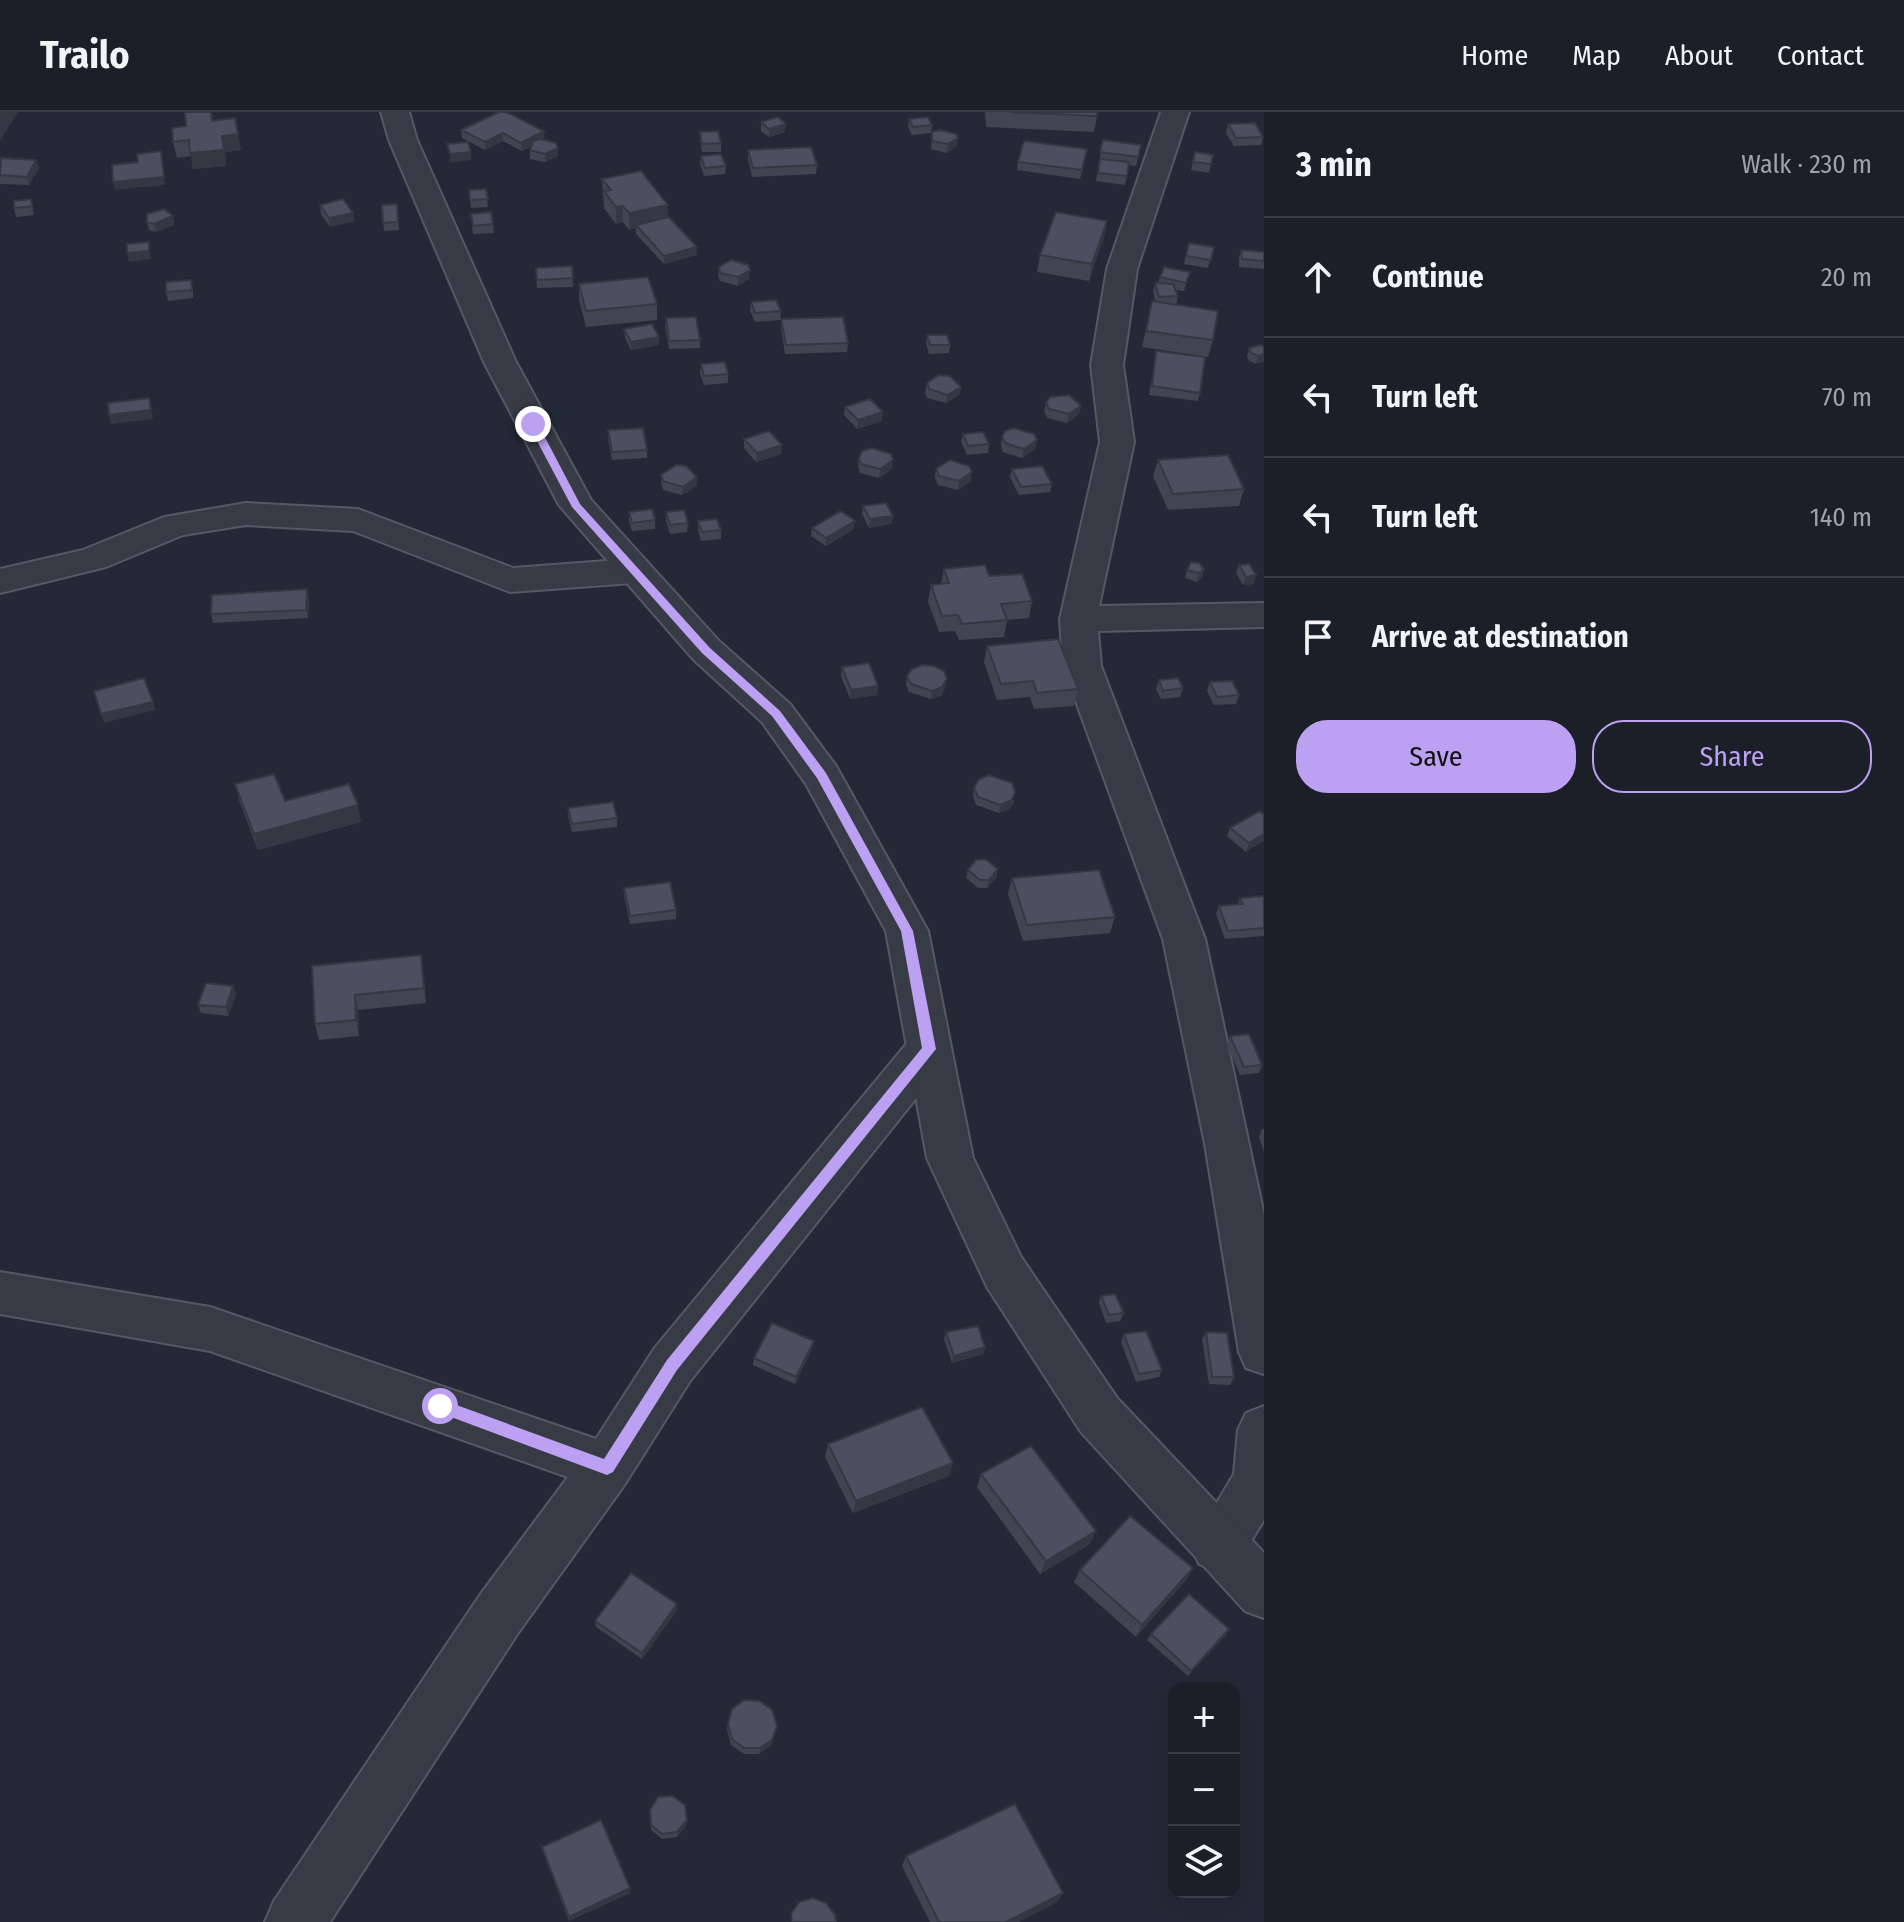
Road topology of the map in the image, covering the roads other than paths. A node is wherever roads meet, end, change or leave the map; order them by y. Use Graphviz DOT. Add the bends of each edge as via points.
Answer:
graph roads {
  1 [pos="395,112"];
  2 [pos="1175,112"];
  3 [pos="633,571"];
  4 [pos="0,581"];
  5 [pos="1264,615"];
  6 [pos="1078,619"];
  7 [pos="929,1049"];
  8 [pos="0,1293"];
  9 [pos="1264,1352"];
  10 [pos="1264,1430"];
  11 [pos="607,1467"];
  12 [pos="1218,1546"];
  13 [pos="1264,1592"];
  14 [pos="295,1922"];
  1 -- 3 [label="street" via="500,362 576,505"];
  2 -- 6 [label="street" via="1122,269 1107,365 1117,442"];
  3 -- 4 [label="street" via="510,580 358,520 246,514 176,525 93,559"];
  3 -- 7 [label="street" via="706,650 776,713 822,776 907,931"];
  5 -- 6 [label="street"];
  6 -- 9 [label="street" via="1082,666 1184,939 1228,1144"];
  7 -- 11 [label="street" via="672,1365"];
  7 -- 12 [label="street" via="950,1158 1004,1272 1099,1415"];
  8 -- 11 [label="street" via="210,1329"];
  10 -- 12 [label="street" via="1259,1481"];
  11 -- 14 [label="street" via="499,1614"];
  12 -- 13 [label="street"];
}
